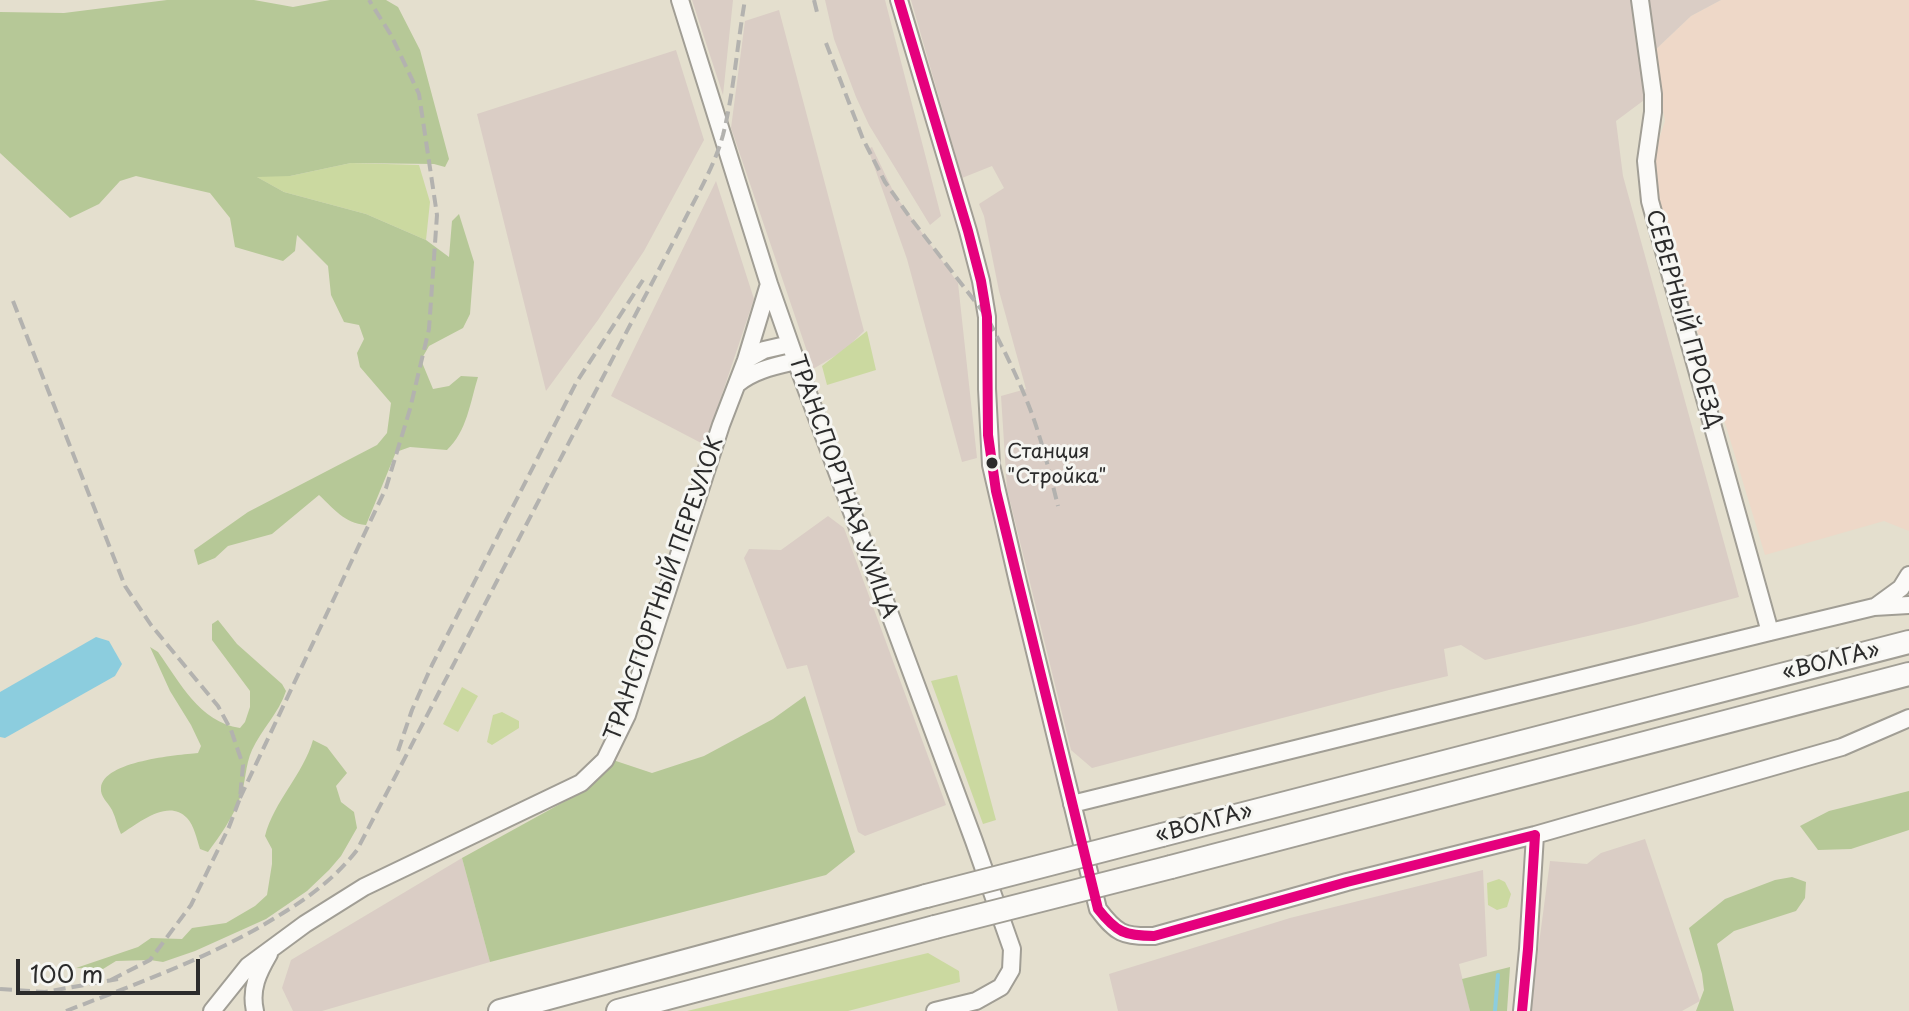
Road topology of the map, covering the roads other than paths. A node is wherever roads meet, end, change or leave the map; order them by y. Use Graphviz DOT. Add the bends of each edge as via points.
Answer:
graph roads {
  1 [pos="680,0"];
  2 [pos="899,0"];
  3 [pos="1640,0"];
  4 [pos="769,284"];
  5 [pos="790,344"];
  6 [pos="746,360"];
  7 [pos="796,361"];
  8 [pos="737,384"];
  9 [pos="1909,575"];
  10 [pos="1909,605"];
  11 [pos="1874,607"];
  12 [pos="1770,632"];
  13 [pos="1909,642"];
  14 [pos="1909,674"];
  15 [pos="1909,718"];
  16 [pos="1072,804"];
  17 [pos="1535,835"];
  18 [pos="274,946"];
  19 [pos="212,1011"];
  20 [pos="255,1011"];
  21 [pos="500,1011"];
  22 [pos="618,1011"];
  23 [pos="935,1011"];
  24 [pos="1522,1011"];
  1 -- 4 [label="street, ТРАНСПОРТНАЯ УЛИЦА"];
  2 -- 16 [label="street" via="981,281 987,317 991,465"];
  3 -- 12 [label="street, СЕВЕРНЫЙ ПРОЕЗД" via="1653,94 1646,161 1650,201"];
  4 -- 5 [label="street, ТРАНСПОРТНАЯ УЛИЦА"];
  4 -- 6 [label="street, ТРАНСПОРТНЫЙ ПЕРЕУЛОК"];
  5 -- 6 [label="street"];
  5 -- 7 [label="street, ТРАНСПОРТНАЯ УЛИЦА"];
  6 -- 8 [label="street, ТРАНСПОРТНЫЙ ПЕРЕУЛОК"];
  7 -- 8 [label="street"];
  7 -- 23 [label="street, ТРАНСПОРТНАЯ УЛИЦА" via="1012,949 1011,970 1001,987 976,1001"];
  8 -- 18 [label="street, ТРАНСПОРТНЫЙ ПЕРЕУЛОК" via="627,715 605,760 581,783 364,887"];
  9 -- 11 [label="street" via="1901,588"];
  10 -- 11 [label="street"];
  11 -- 12 [label="street"];
  12 -- 16 [label="street"];
  13 -- 21 [label="highway, «ВОЛГА», bridge"];
  14 -- 22 [label="highway, «ВОЛГА», bridge"];
  15 -- 17 [label="street" via="1842,747"];
  16 -- 17 [label="street" via="1098,909 1117,931 1136,937"];
  17 -- 24 [label="street"];
  18 -- 19 [label="street, ТРАНСПОРТНЫЙ ПЕРЕУЛОК" via="248,966"];
  18 -- 20 [label="street" via="258,973"];
}
